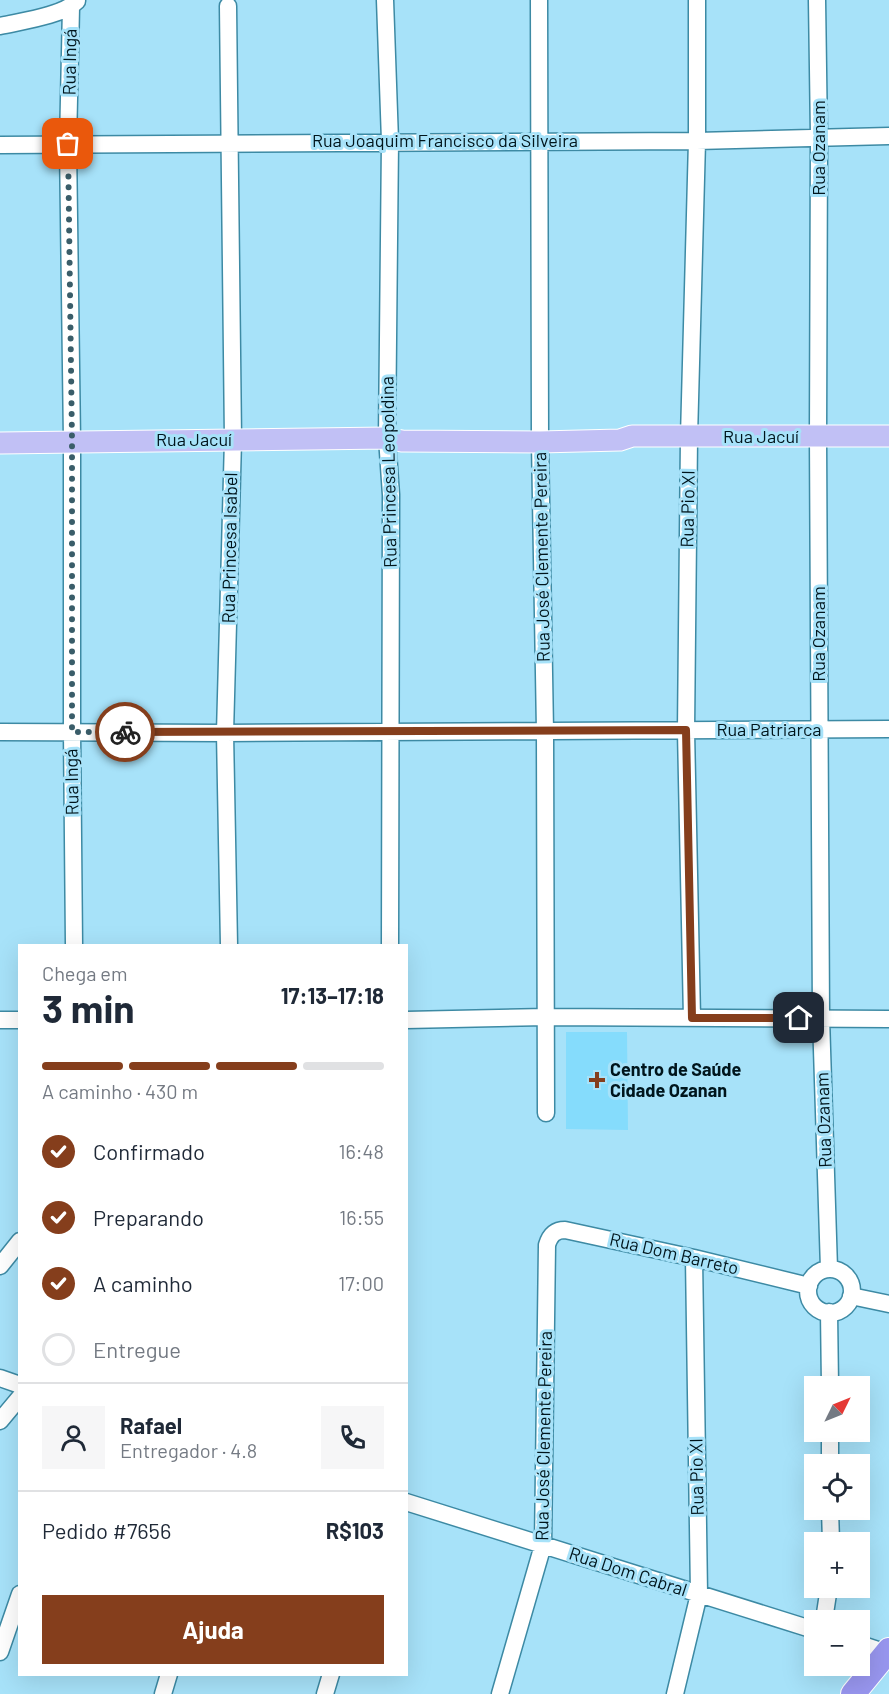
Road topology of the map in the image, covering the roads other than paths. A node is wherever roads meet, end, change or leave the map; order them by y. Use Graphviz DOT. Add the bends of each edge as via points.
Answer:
graph roads {
  1 [pos="385,0"];
  2 [pos="539,0"];
  3 [pos="697,0"];
  4 [pos="817,0"];
  5 [pos="75,3"];
  6 [pos="228,6"];
  7 [pos="0,26"];
  8 [pos="889,136"];
  9 [pos="819,137"];
  10 [pos="541,140"];
  11 [pos="390,141"];
  12 [pos="697,141"];
  13 [pos="229,143"];
  14 [pos="68,144"];
  15 [pos="0,145"];
  16 [pos="540,435"];
  17 [pos="889,436"];
  18 [pos="689,437"];
  19 [pos="387,438"];
  20 [pos="818,438"];
  21 [pos="233,440"];
  22 [pos="72,441"];
  23 [pos="0,443"];
  24 [pos="889,729"];
  25 [pos="686,730"];
  26 [pos="389,731"];
  27 [pos="545,731"];
  28 [pos="820,731"];
  29 [pos="0,732"];
  30 [pos="72,732"];
  31 [pos="225,733"];
  32 [pos="74,944"];
  33 [pos="229,944"];
  34 [pos="390,944"];
  35 [pos="546,1017"];
  36 [pos="692,1018"];
  37 [pos="821,1018"];
  38 [pos="889,1019"];
  39 [pos="0,1020"];
  40 [pos="18,1020"];
  41 [pos="408,1020"];
  42 [pos="546,1113"];
  43 [pos="18,1244"];
  44 [pos="547,1245"];
  45 [pos="694,1258"];
  46 [pos="0,1266"];
  47 [pos="829,1269"];
  48 [pos="809,1286"];
  49 [pos="851,1296"];
  50 [pos="889,1304"];
  51 [pos="829,1312"];
  52 [pos="830,1376"];
  53 [pos="0,1378"];
  54 [pos="18,1384"];
  55 [pos="18,1399"];
  56 [pos="0,1421"];
  57 [pos="408,1503"];
  58 [pos="543,1545"];
  59 [pos="699,1594"];
  60 [pos="18,1600"];
  61 [pos="804,1627"];
  62 [pos="870,1646"];
  63 [pos="888,1651"];
  64 [pos="0,1652"];
  65 [pos="168,1676"];
  66 [pos="330,1676"];
  67 [pos="163,1694"];
  68 [pos="325,1694"];
  69 [pos="500,1694"];
  70 [pos="675,1694"];
  71 [pos="852,1694"];
  1 -- 11 [label="street, Rua Princesa Leopoldina"];
  2 -- 10 [label="street, Rua José Clemente Pereira"];
  3 -- 12 [label="street, Rua Pio XI"];
  4 -- 9 [label="street, Rua Ozanam"];
  5 -- 7 [label="street" via="48,15"];
  5 -- 14 [label="street, Rua Ingá"];
  6 -- 13 [label="street, Rua Princesa Isabel"];
  8 -- 9 [label="street, Rua Joaquim Francisco da Silveira"];
  9 -- 12 [label="street, Rua Joaquim Francisco da Silveira"];
  9 -- 20 [label="street, Rua Ozanam"];
  10 -- 11 [label="street, Rua Joaquim Francisco da Silveira"];
  10 -- 12 [label="street, Rua Joaquim Francisco da Silveira"];
  10 -- 16 [label="street, Rua José Clemente Pereira"];
  11 -- 13 [label="street, Rua Joaquim Francisco da Silveira"];
  11 -- 19 [label="street, Rua Princesa Leopoldina"];
  12 -- 18 [label="street, Rua Pio XI"];
  13 -- 14 [label="street, Rua Joaquim Francisco da Silveira"];
  13 -- 21 [label="street, Rua Princesa Isabel"];
  14 -- 15 [label="street, Rua Joaquim Francisco da Silveira"];
  14 -- 22 [label="street, Rua Ingá"];
  16 -- 18 [label="main road, Rua Jacuí" via="621,429 632,436"];
  16 -- 19 [label="main road, Rua Jacuí" via="403,433"];
  16 -- 27 [label="street, Rua José Clemente Pereira"];
  17 -- 20 [label="main road, Rua Jacuí"];
  18 -- 20 [label="main road, Rua Jacuí"];
  18 -- 25 [label="street, Rua Pio XI"];
  19 -- 21 [label="main road, Rua Jacuí"];
  19 -- 26 [label="street, Rua Princesa Leopoldina" via="391,495"];
  20 -- 28 [label="street, Rua Ozanam"];
  21 -- 22 [label="main road, Rua Jacuí"];
  21 -- 31 [label="street, Rua Princesa Isabel"];
  22 -- 23 [label="main road, Rua Jacuí"];
  22 -- 30 [label="street, Rua Ingá"];
  24 -- 28 [label="street, Rua Patriarca"];
  25 -- 27 [label="street, Rua Patriarca"];
  25 -- 28 [label="street, Rua Patriarca"];
  25 -- 36 [label="street, Rua Pio XI"];
  26 -- 27 [label="street, Rua Patriarca"];
  26 -- 31 [label="street, Rua Patriarca"];
  26 -- 34 [label="street, Rua Princesa Leopoldina"];
  27 -- 35 [label="street, Rua José Clemente Pereira"];
  28 -- 37 [label="street, Rua Ozanam"];
  29 -- 30 [label="street, Rua Patriarca"];
  30 -- 31 [label="street, Rua Patriarca"];
  30 -- 32 [label="street, Rua Ingá"];
  31 -- 33 [label="street, Rua Princesa Isabel"];
  35 -- 36 [label="street"];
  35 -- 41 [label="street"];
  35 -- 42 [label="street, Rua José Clemente Pereira"];
  36 -- 37 [label="street"];
  37 -- 38 [label="street"];
  37 -- 47 [label="street, Rua Ozanam"];
  39 -- 40 [label="street"];
  43 -- 46 [label="street"];
  44 -- 45 [label="street, Rua Dom Barreto" via="554,1233 565,1230"];
  44 -- 58 [label="street, Rua José Clemente Pereira"];
  45 -- 48 [label="street, Rua Dom Barreto"];
  45 -- 59 [label="street, Rua Pio XI"];
  47 -- 48 [label="street" via="816,1274"];
  47 -- 49 [label="street" via="847,1277"];
  48 -- 51 [label="street" via="815,1307"];
  49 -- 50 [label="street"];
  49 -- 51 [label="street" via="843,1308"];
  51 -- 52 [label="street"];
  53 -- 54 [label="street"];
  55 -- 56 [label="street"];
  57 -- 58 [label="street, Rua Dom Cabral"];
  58 -- 59 [label="street, Rua Dom Cabral"];
  58 -- 69 [label="street, Rua José Clemente Pereira"];
  59 -- 61 [label="street, Rua Dom Cabral"];
  59 -- 70 [label="street, Rua Pio XI"];
  60 -- 64 [label="street"];
  62 -- 63 [label="street"];
  63 -- 71 [label="highway"];
  65 -- 67 [label="street"];
  66 -- 68 [label="street"];
}
